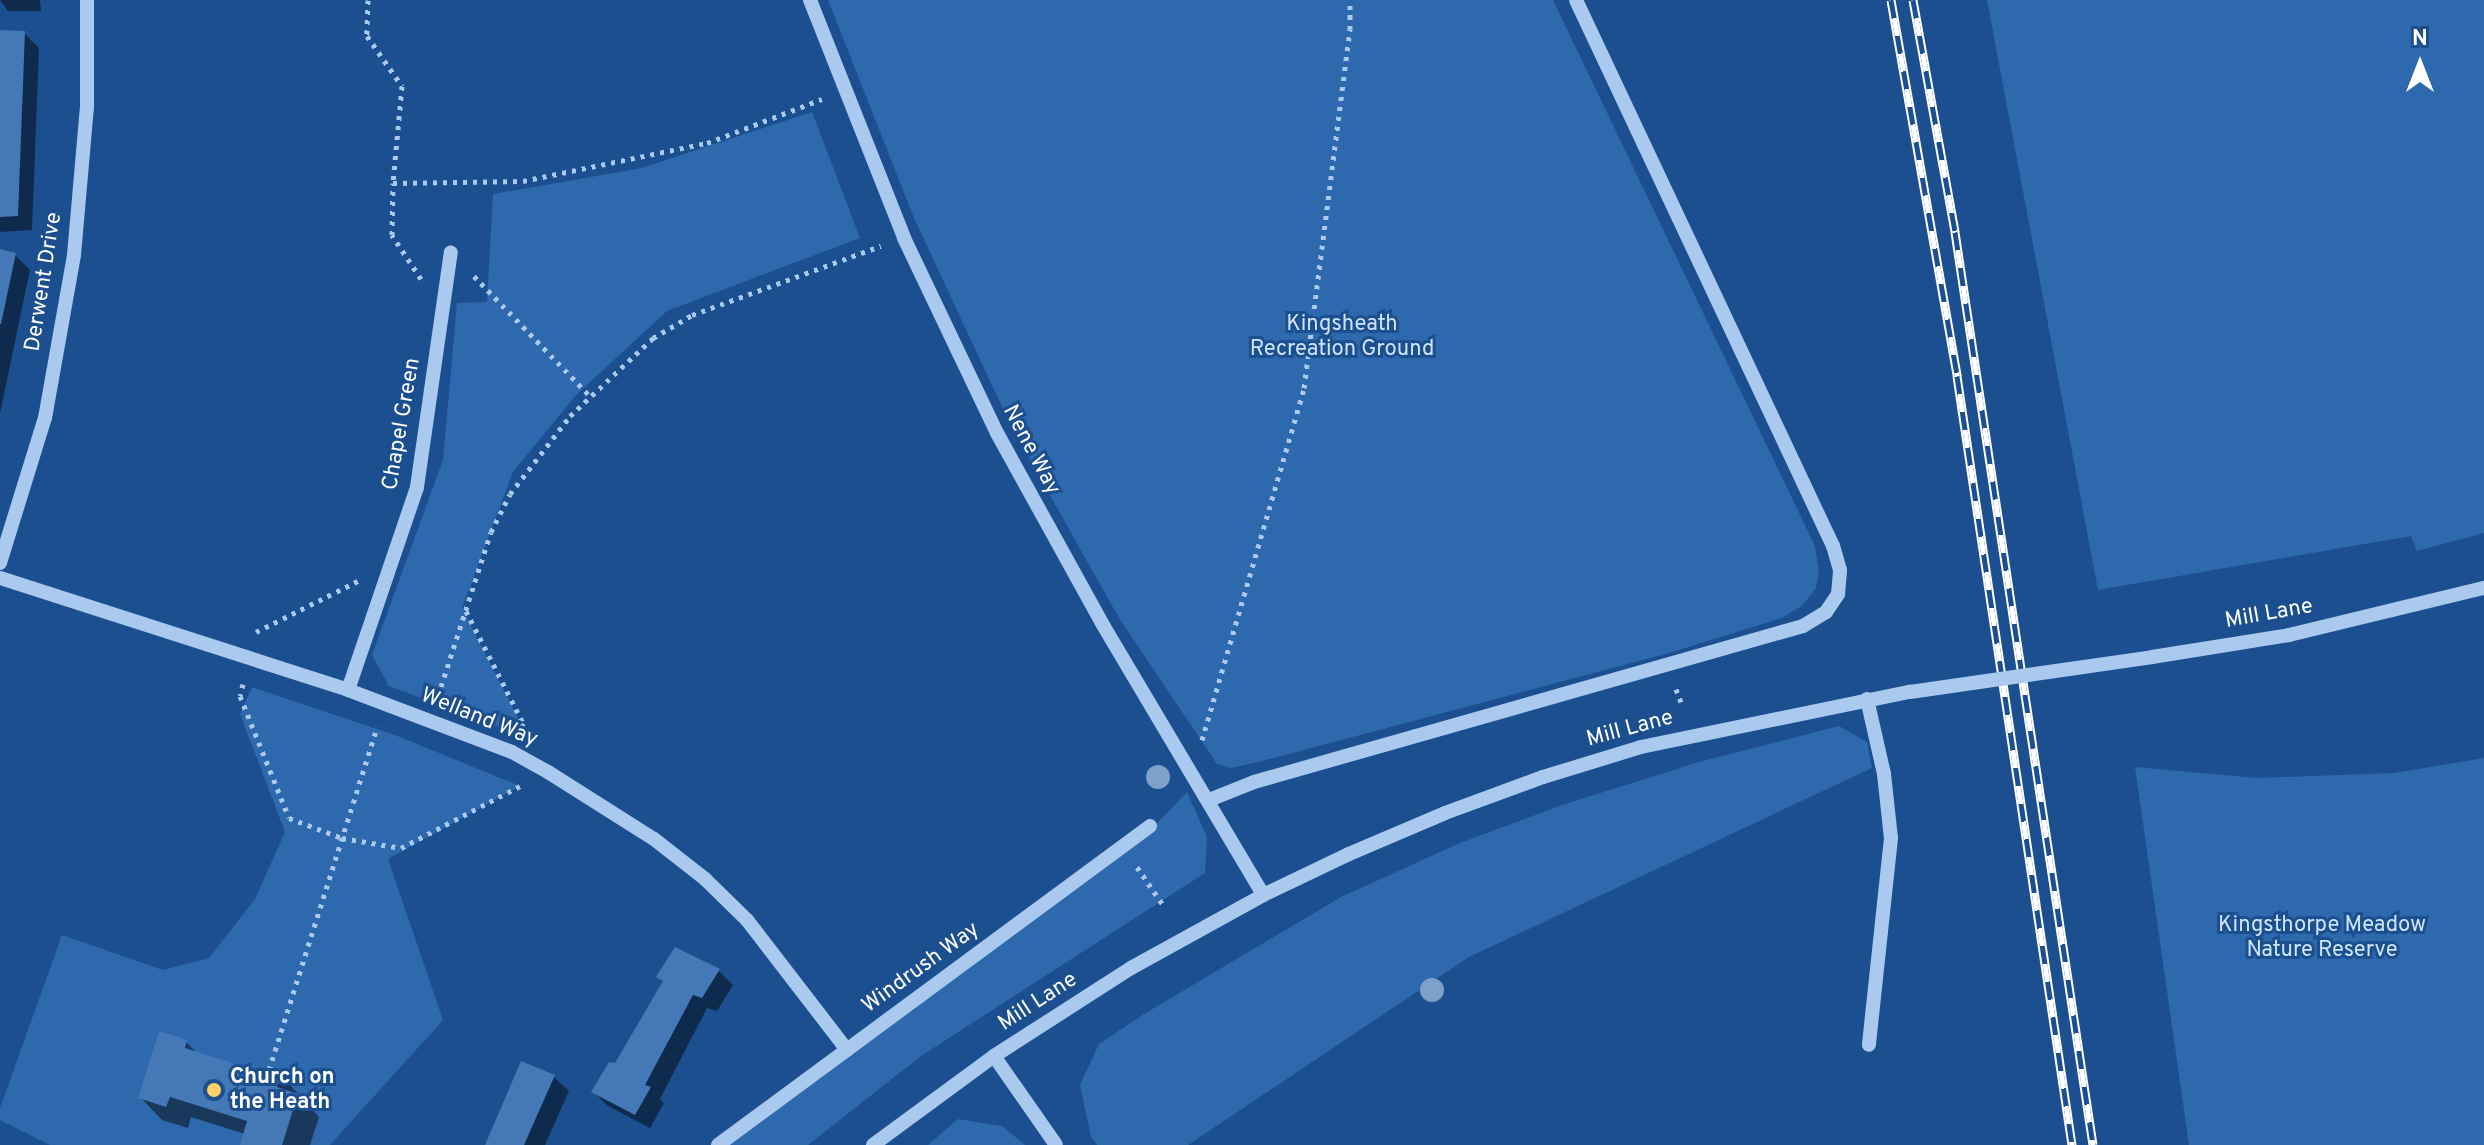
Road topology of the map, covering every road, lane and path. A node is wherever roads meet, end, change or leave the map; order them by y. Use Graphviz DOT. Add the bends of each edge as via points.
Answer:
graph roads {
  1 [pos="87,0"];
  2 [pos="368,0"];
  3 [pos="810,0"];
  4 [pos="1350,0"];
  5 [pos="1576,0"];
  6 [pos="845,90"];
  7 [pos="393,183"];
  8 [pos="904,238"];
  9 [pos="451,252"];
  10 [pos="444,296"];
  11 [pos="590,396"];
  12 [pos="0,563"];
  13 [pos="0,578"];
  14 [pos="384,584"];
  15 [pos="2484,588"];
  16 [pos="465,610"];
  17 [pos="244,657"];
  18 [pos="348,690"];
  19 [pos="1867,699"];
  20 [pos="384,704"];
  21 [pos="430,721"];
  22 [pos="1201,745"];
  23 [pos="512,752"];
  24 [pos="548,772"];
  25 [pos="1209,800"];
  26 [pos="1150,826"];
  27 [pos="342,838"];
  28 [pos="1123,846"];
  29 [pos="1263,895"];
  30 [pos="1163,905"];
  31 [pos="1869,1045"];
  32 [pos="847,1050"];
  33 [pos="994,1056"];
  34 [pos="269,1070"];
  35 [pos="718,1145"];
  36 [pos="873,1145"];
  37 [pos="1056,1145"];
  1 -- 12 [label="street, Derwent Drive" via="87,107 74,255 45,418"];
  2 -- 7 [label="path" via="367,36 402,86"];
  3 -- 6 [label="street, Nene Way"];
  4 -- 22 [label="path" via="1304,388"];
  5 -- 25 [label="street" via="1833,546 1840,570 1838,594 1826,612 1803,626 1254,782"];
  6 -- 7 [label="path" via="707,143 523,181"];
  6 -- 8 [label="street, Nene Way"];
  7 -- 10 [label="path" via="392,235 422,280"];
  8 -- 11 [label="path" via="692,315 653,338"];
  8 -- 25 [label="street, Nene Way" via="1010,459"];
  9 -- 10 [label="street, Chapel Green"];
  9 -- 11 [label="path"];
  10 -- 14 [label="street, Chapel Green" via="417,487"];
  11 -- 16 [label="path" via="535,457 510,494"];
  13 -- 17 [label="street, Welland Way"];
  14 -- 17 [label="path" via="359,580 256,632"];
  14 -- 18 [label="street, Chapel Green"];
  15 -- 19 [label="street, Mill Lane, bridge" via="2289,635"];
  16 -- 21 [label="path"];
  16 -- 23 [label="path" via="523,723"];
  17 -- 18 [label="street, Welland Way"];
  17 -- 27 [label="path" via="240,696 289,818"];
  18 -- 20 [label="street, Welland Way"];
  19 -- 29 [label="street, Mill Lane" via="1710,730 1543,777 1445,813"];
  19 -- 31 [label="street" via="1891,838"];
  20 -- 21 [label="street, Welland Way"];
  20 -- 27 [label="path"];
  21 -- 23 [label="street, Welland Way"];
  23 -- 24 [label="street, Welland Way"];
  24 -- 27 [label="path" via="401,848"];
  24 -- 32 [label="street, Welland Way" via="654,839 705,879 747,920"];
  25 -- 29 [label="street, Nene Way"];
  26 -- 28 [label="street, Windrush Way"];
  27 -- 34 [label="path"];
  28 -- 30 [label="path"];
  28 -- 32 [label="street, Windrush Way"];
  29 -- 33 [label="street, Mill Lane" via="1131,968"];
  32 -- 35 [label="street, Windrush Way"];
  33 -- 36 [label="street, Mill Lane"];
  33 -- 37 [label="street"];
}
